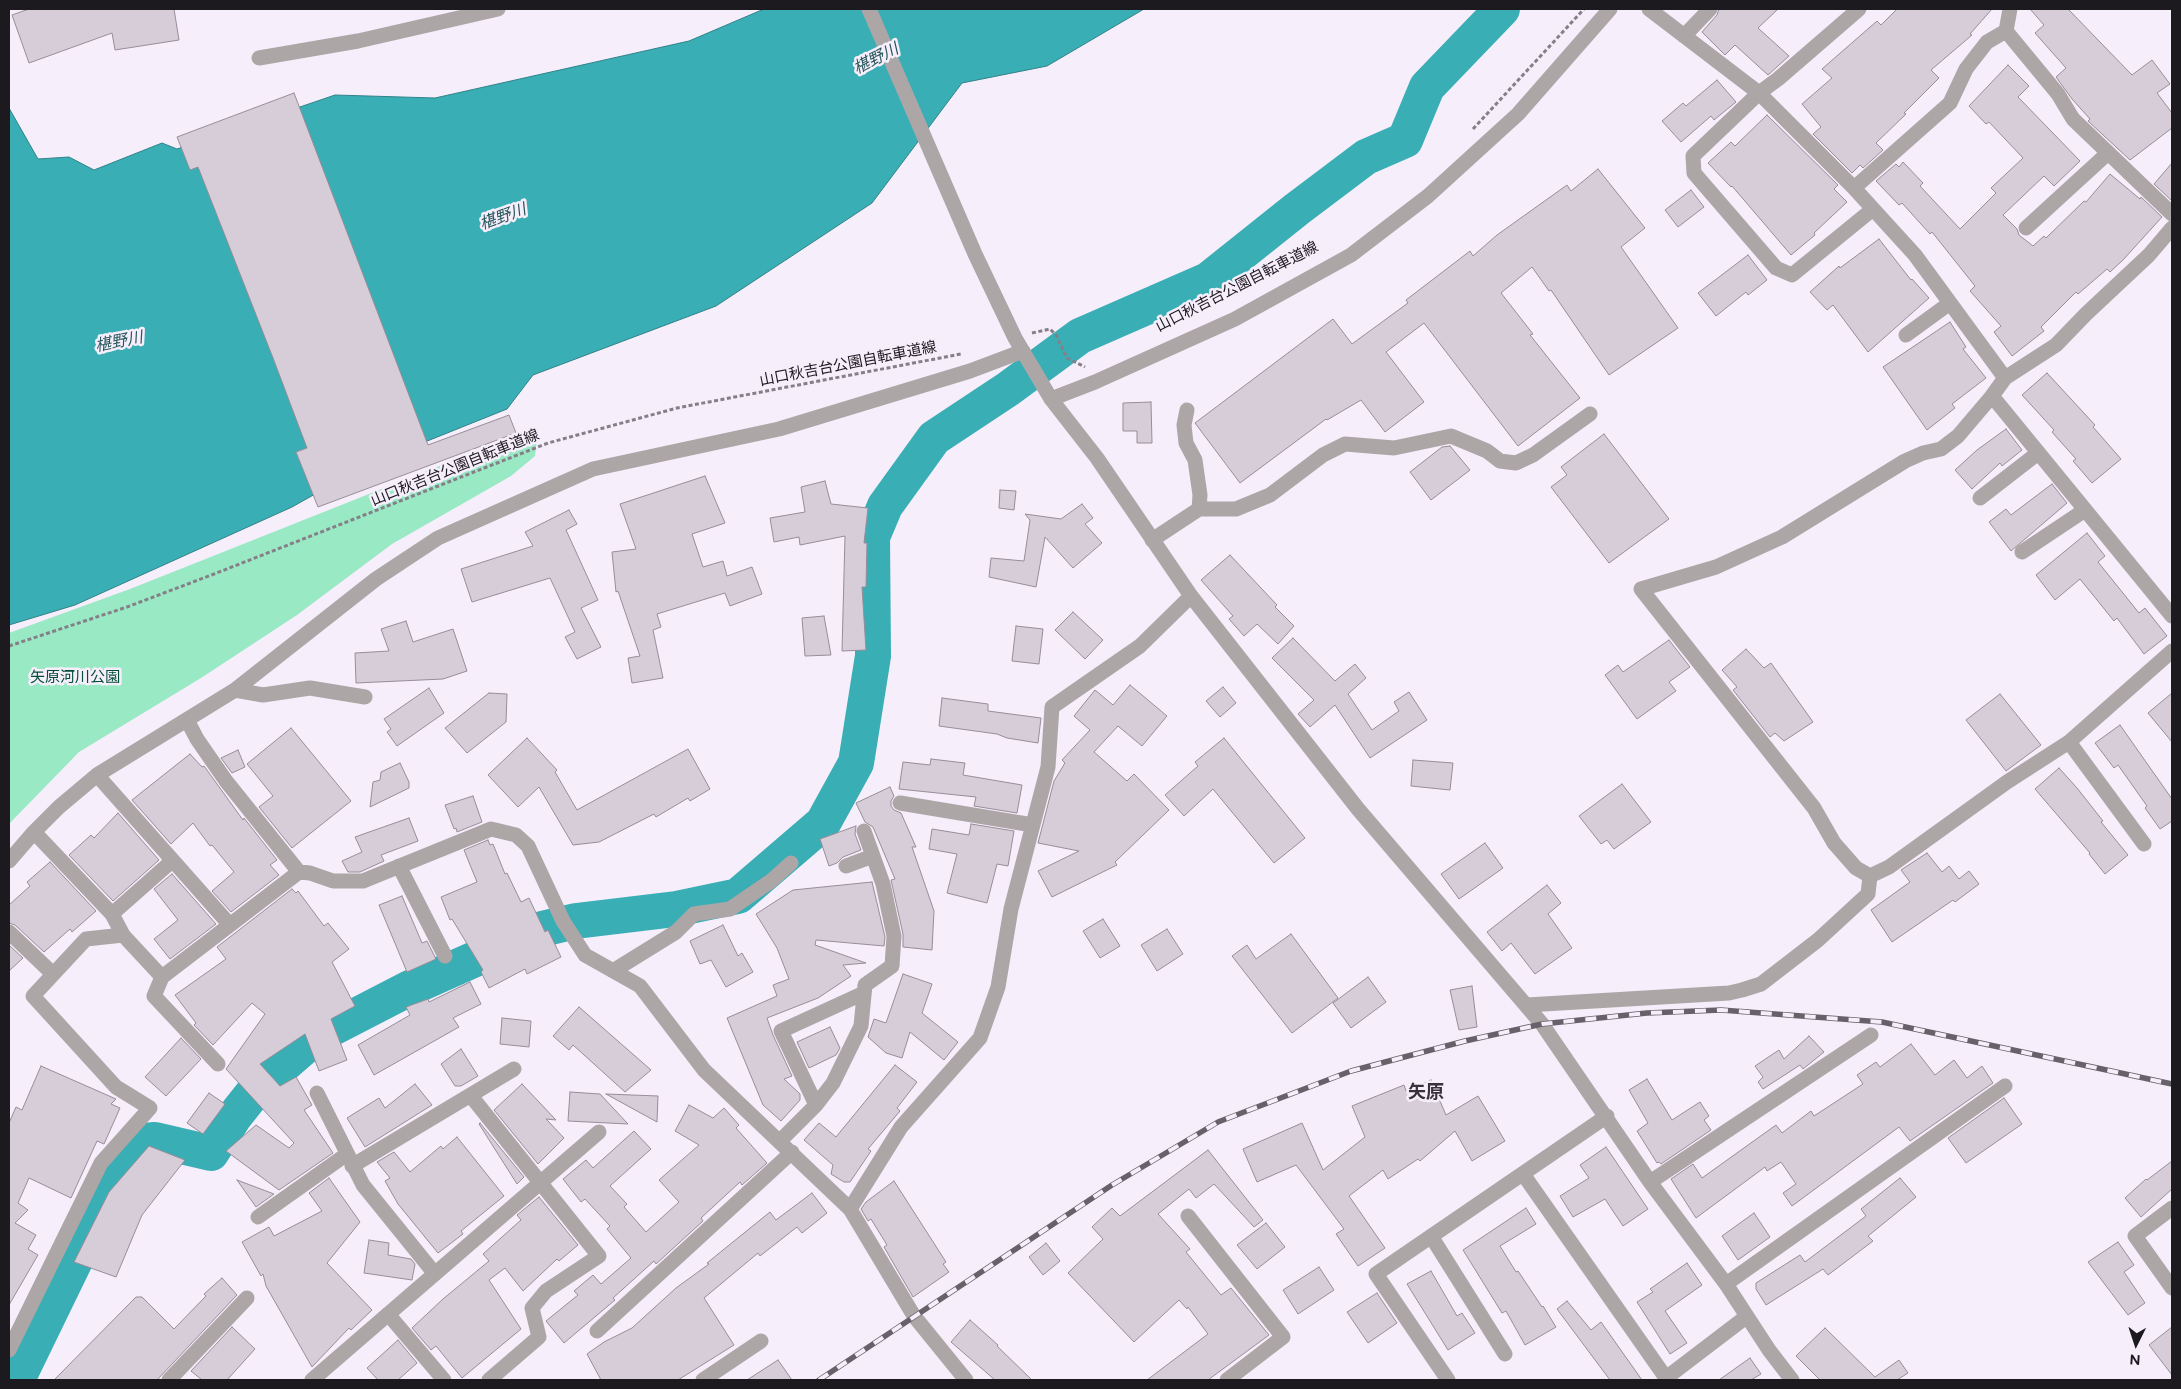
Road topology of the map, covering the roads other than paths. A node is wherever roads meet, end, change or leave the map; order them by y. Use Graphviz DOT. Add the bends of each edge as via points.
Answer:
graph roads {
  1 [pos="498,9"];
  2 [pos="868,9"];
  3 [pos="1610,9"];
  4 [pos="1649,9"];
  5 [pos="1710,9"];
  6 [pos="1859,9"];
  7 [pos="2010,9"];
  8 [pos="2006,31"];
  9 [pos="1684,36"];
  10 [pos="258,58"];
  11 [pos="1759,93"];
  12 [pos="2108,153"];
  13 [pos="1854,188"];
  14 [pos="1873,210"];
  15 [pos="2172,214"];
  16 [pos="2026,228"];
  17 [pos="2172,228"];
  18 [pos="1950,302"];
  19 [pos="1906,335"];
  20 [pos="1023,351"];
  21 [pos="2005,378"];
  22 [pos="1992,396"];
  23 [pos="1051,399"];
  24 [pos="1187,410"];
  25 [pos="1590,414"];
  26 [pos="2038,453"];
  27 [pos="1980,498"];
  28 [pos="1199,509"];
  29 [pos="2085,510"];
  30 [pos="1152,540"];
  31 [pos="2022,552"];
  32 [pos="1191,596"];
  33 [pos="2172,616"];
  34 [pos="2172,651"];
  35 [pos="235,690"];
  36 [pos="365,696"];
  37 [pos="187,720"];
  38 [pos="2069,742"];
  39 [pos="97,775"];
  40 [pos="900,803"];
  41 [pos="1033,825"];
  42 [pos="864,831"];
  43 [pos="34,832"];
  44 [pos="2144,844"];
  45 [pos="873,856"];
  46 [pos="9,861"];
  47 [pos="172,861"];
  48 [pos="791,863"];
  49 [pos="399,866"];
  50 [pos="846,866"];
  51 [pos="299,872"];
  52 [pos="1870,876"];
  53 [pos="112,914"];
  54 [pos="230,925"];
  55 [pos="9,932"];
  56 [pos="123,935"];
  57 [pos="445,956"];
  58 [pos="613,971"];
  59 [pos="53,974"];
  60 [pos="162,977"];
  61 [pos="864,993"];
  62 [pos="1526,1005"];
  63 [pos="1871,1035"];
  64 [pos="218,1064"];
  65 [pos="514,1070"];
  66 [pos="2006,1086"];
  67 [pos="317,1093"];
  68 [pos="471,1096"];
  69 [pos="816,1106"];
  70 [pos="1607,1116"];
  71 [pos="599,1132"];
  72 [pos="780,1141"];
  73 [pos="792,1152"];
  74 [pos="350,1160"];
  75 [pos="1523,1174"];
  76 [pos="1650,1182"];
  77 [pos="542,1183"];
  78 [pos="2172,1208"];
  79 [pos="850,1209"];
  80 [pos="1188,1216"];
  81 [pos="258,1217"];
  82 [pos="1431,1236"];
  83 [pos="435,1274"];
  84 [pos="1726,1284"];
  85 [pos="2172,1288"];
  86 [pos="248,1298"];
  87 [pos="388,1314"];
  88 [pos="1746,1317"];
  89 [pos="597,1331"];
  90 [pos="761,1341"];
  91 [pos="9,1350"];
  92 [pos="1505,1354"];
  93 [pos="169,1380"];
  94 [pos="312,1380"];
  95 [pos="444,1380"];
  96 [pos="489,1380"];
  97 [pos="703,1380"];
  98 [pos="966,1380"];
  99 [pos="1228,1380"];
  100 [pos="1448,1380"];
  101 [pos="1792,1380"];
  1 -- 10 [label="street" via="358,41"];
  2 -- 20 [label="street" via="975,254"];
  3 -- 23 [label="street" via="1518,114 1428,196 1351,255 1235,319"];
  4 -- 9 [label="street"];
  5 -- 9 [label="street"];
  6 -- 11 [label="street"];
  7 -- 8 [label="street"];
  8 -- 12 [label="street" via="2058,94 2073,118"];
  8 -- 13 [label="street" via="1987,42 1966,69 1950,103"];
  9 -- 11 [label="street"];
  11 -- 13 [label="street"];
  11 -- 14 [label="street" via="1693,156 1694,174 1776,268 1792,275"];
  12 -- 15 [label="street"];
  12 -- 16 [label="street"];
  13 -- 14 [label="street"];
  14 -- 18 [label="street" via="1915,255"];
  17 -- 21 [label="street" via="2150,255 2056,345"];
  18 -- 19 [label="street"];
  18 -- 21 [label="street"];
  20 -- 23 [label="street"];
  20 -- 35 [label="street" via="970,371 779,429 593,469 438,538 376,580"];
  21 -- 22 [label="street"];
  22 -- 26 [label="street"];
  22 -- 52 [label="street" via="1958,436 1941,449 1904,461 1782,537 1716,567 1642,589 1814,808 1834,843 1856,868"];
  23 -- 30 [label="street" via="1097,458"];
  24 -- 28 [label="street" via="1184,425 1186,443 1195,460"];
  25 -- 28 [label="street" via="1533,455 1516,463 1500,461 1487,451 1451,436 1394,448 1345,444 1323,454 1270,494 1236,509"];
  26 -- 27 [label="street"];
  26 -- 29 [label="street"];
  28 -- 30 [label="street"];
  29 -- 31 [label="street"];
  29 -- 33 [label="street"];
  30 -- 32 [label="street"];
  32 -- 41 [label="street" via="1140,646 1052,708 1048,767"];
  32 -- 62 [label="street" via="1358,809"];
  34 -- 38 [label="street"];
  35 -- 36 [label="street" via="263,695 310,688"];
  35 -- 37 [label="street"];
  37 -- 39 [label="street"];
  37 -- 51 [label="street" via="226,781"];
  38 -- 44 [label="street"];
  38 -- 52 [label="street" via="2007,782 1889,867"];
  39 -- 43 [label="street"];
  39 -- 47 [label="street"];
  40 -- 41 [label="street"];
  41 -- 79 [label="street" via="1011,909 998,987 980,1038 901,1127"];
  42 -- 45 [label="street"];
  43 -- 46 [label="street"];
  43 -- 53 [label="street"];
  45 -- 50 [label="street"];
  45 -- 61 [label="street" via="883,884 894,936 892,966 865,985"];
  47 -- 53 [label="street"];
  47 -- 54 [label="street"];
  48 -- 58 [label="street" via="730,909 694,914 676,932"];
  49 -- 51 [label="street" via="363,881 333,881"];
  49 -- 57 [label="street"];
  49 -- 58 [label="street" via="492,829 516,835 528,846 563,921 585,955"];
  51 -- 54 [label="street"];
  52 -- 62 [label="street" via="1868,894 1818,940 1761,984 1729,993"];
  53 -- 56 [label="street"];
  54 -- 60 [label="street"];
  55 -- 59 [label="street"];
  56 -- 59 [label="street" via="86,939"];
  56 -- 60 [label="street"];
  58 -- 72 [label="street" via="640,986 704,1070"];
  59 -- 91 [label="street" via="33,996 116,1087 150,1108 102,1163"];
  60 -- 64 [label="street" via="154,996"];
  61 -- 69 [label="street" via="861,1026 833,1083"];
  61 -- 69 [label="street" via="781,1031"];
  62 -- 70 [label="street"];
  63 -- 76 [label="street"];
  65 -- 68 [label="street"];
  66 -- 84 [label="street"];
  67 -- 74 [label="street"];
  68 -- 74 [label="street"];
  68 -- 77 [label="street"];
  69 -- 72 [label="street"];
  70 -- 75 [label="street"];
  70 -- 76 [label="street"];
  71 -- 77 [label="street"];
  72 -- 73 [label="street"];
  73 -- 79 [label="street"];
  73 -- 89 [label="street"];
  74 -- 81 [label="street"];
  74 -- 83 [label="street" via="363,1185"];
  75 -- 82 [label="street"];
  75 -- 88 [label="street" via="1666,1378"];
  76 -- 84 [label="street"];
  77 -- 83 [label="street"];
  77 -- 96 [label="street" via="599,1256 546,1291 532,1308 539,1337"];
  78 -- 85 [label="street" via="2135,1236"];
  79 -- 98 [label="street" via="914,1316"];
  80 -- 99 [label="street" via="1283,1337"];
  82 -- 92 [label="street"];
  82 -- 100 [label="street" via="1376,1274"];
  83 -- 87 [label="street"];
  84 -- 88 [label="street"];
  86 -- 93 [label="street"];
  87 -- 94 [label="street"];
  87 -- 95 [label="street"];
  88 -- 101 [label="street"];
  90 -- 97 [label="street"];
}
